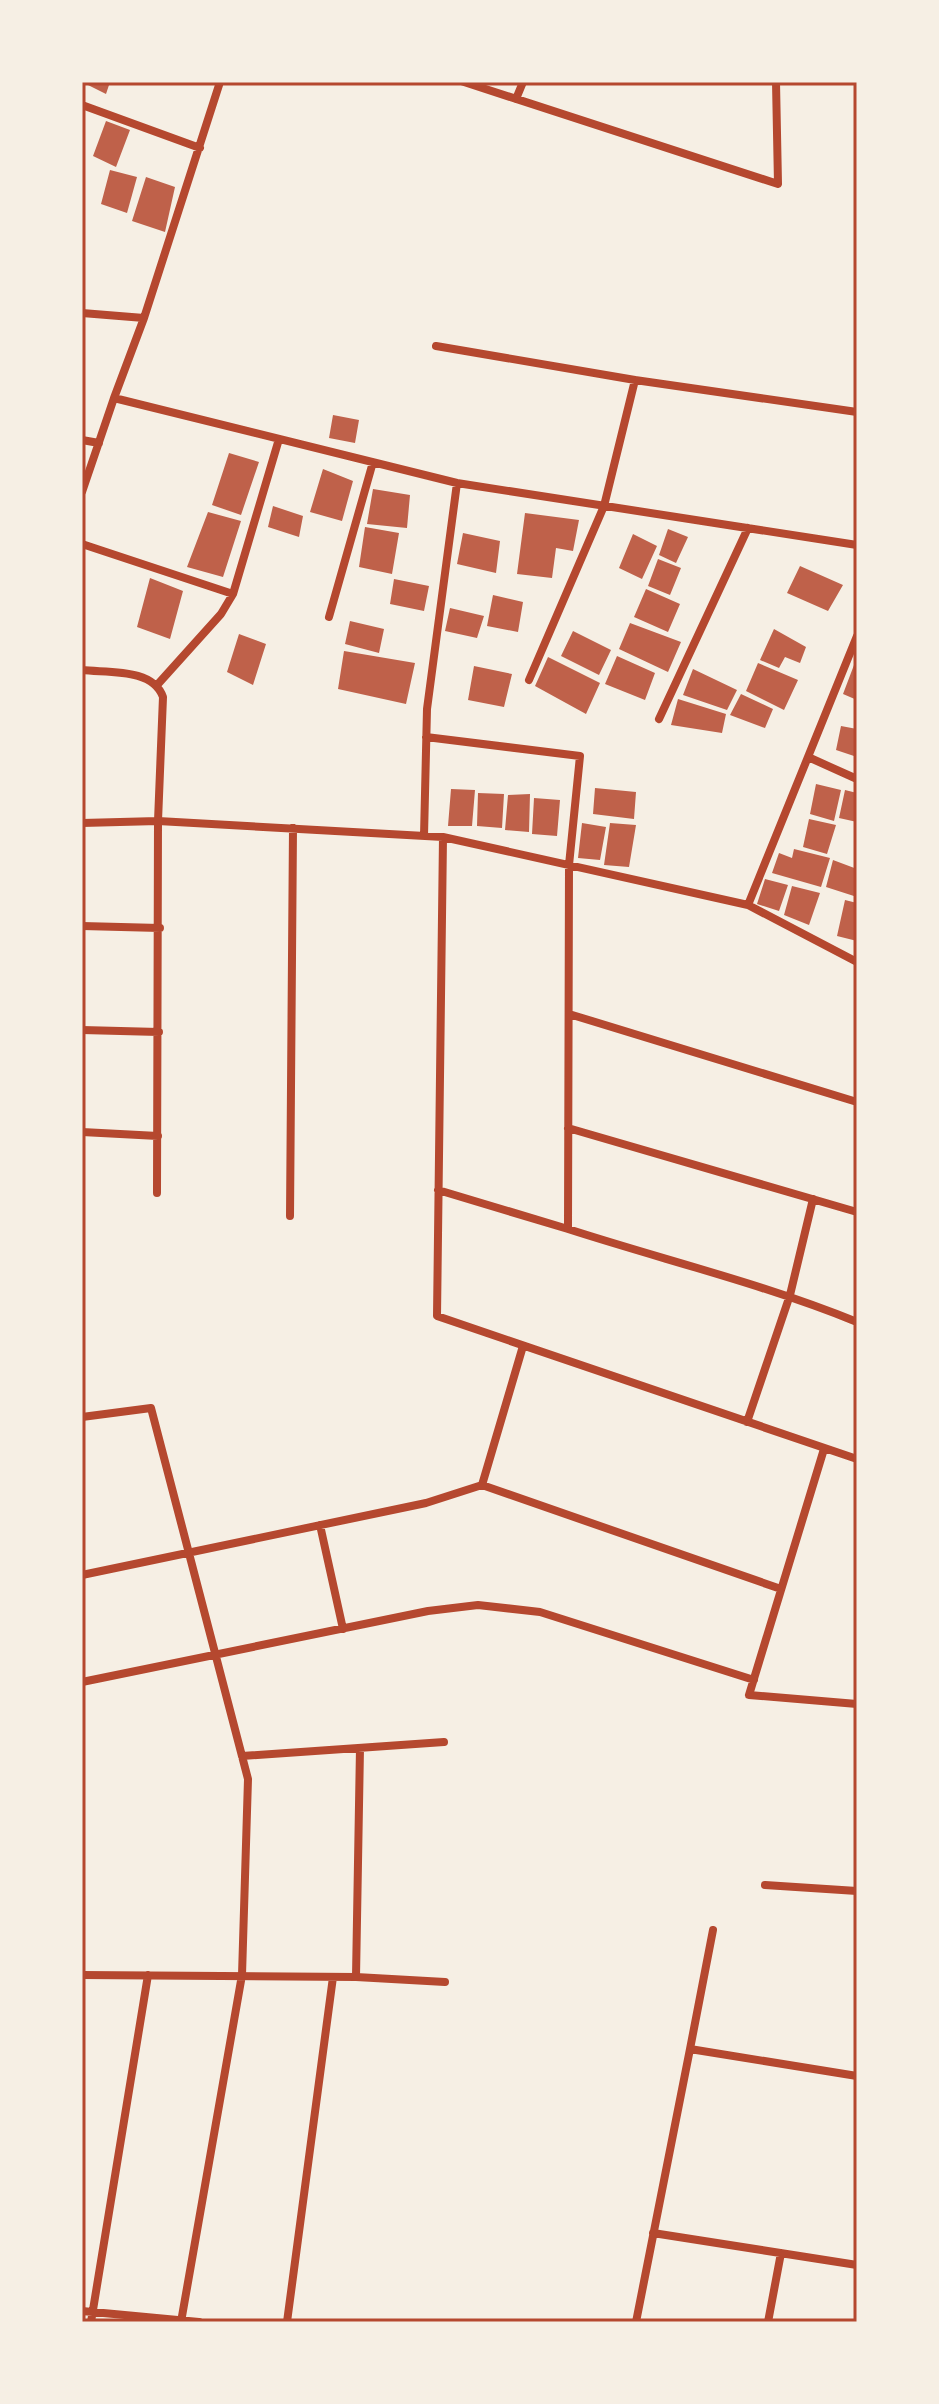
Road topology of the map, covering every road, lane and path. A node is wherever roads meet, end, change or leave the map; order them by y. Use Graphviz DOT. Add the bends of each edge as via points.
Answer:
graph roads {
  1 [pos="220,82"];
  2 [pos="464,82"];
  3 [pos="523,82"];
  4 [pos="776,82"];
  5 [pos="516,99"];
  6 [pos="82,105"];
  7 [pos="200,148"];
  8 [pos="82,313"];
  9 [pos="144,318"];
  10 [pos="436,346"];
  11 [pos="635,380"];
  12 [pos="114,398"];
  13 [pos="857,412"];
  14 [pos="279,439"];
  15 [pos="82,440"];
  16 [pos="99,443"];
  17 [pos="373,462"];
  18 [pos="457,483"];
  19 [pos="82,492"];
  20 [pos="604,506"];
  21 [pos="748,528"];
  22 [pos="82,544"];
  23 [pos="857,545"];
  24 [pos="233,594"];
  25 [pos="329,617"];
  26 [pos="857,636"];
  27 [pos="82,670"];
  28 [pos="529,680"];
  29 [pos="158,684"];
  30 [pos="659,719"];
  31 [pos="426,737"];
  32 [pos="808,757"];
  33 [pos="857,779"];
  34 [pos="158,821"];
  35 [pos="82,823"];
  36 [pos="293,828"];
  37 [pos="424,836"];
  38 [pos="443,837"];
  39 [pos="569,865"];
  40 [pos="748,905"];
  41 [pos="82,926"];
  42 [pos="160,928"];
  43 [pos="857,962"];
  44 [pos="569,1014"];
  45 [pos="82,1030"];
  46 [pos="159,1032"];
  47 [pos="857,1102"];
  48 [pos="568,1128"];
  49 [pos="82,1132"];
  50 [pos="158,1136"];
  51 [pos="438,1190"];
  52 [pos="157,1193"];
  53 [pos="813,1199"];
  54 [pos="857,1212"];
  55 [pos="290,1216"];
  56 [pos="568,1229"];
  57 [pos="790,1295"];
  58 [pos="857,1322"];
  59 [pos="523,1346"];
  60 [pos="82,1417"];
  61 [pos="747,1422"];
  62 [pos="824,1449"];
  63 [pos="857,1459"];
  64 [pos="482,1485"];
  65 [pos="320,1525"];
  66 [pos="192,1552"];
  67 [pos="82,1575"];
  68 [pos="781,1589"];
  69 [pos="343,1629"];
  70 [pos="217,1656"];
  71 [pos="754,1680"];
  72 [pos="82,1682"];
  73 [pos="857,1704"];
  74 [pos="444,1742"];
  75 [pos="360,1748"];
  76 [pos="242,1756"];
  77 [pos="765,1885"];
  78 [pos="857,1891"];
  79 [pos="713,1930"];
  80 [pos="82,1975"];
  81 [pos="148,1975"];
  82 [pos="242,1975"];
  83 [pos="333,1977"];
  84 [pos="356,1977"];
  85 [pos="445,1982"];
  86 [pos="690,2049"];
  87 [pos="857,2076"];
  88 [pos="653,2233"];
  89 [pos="781,2253"];
  90 [pos="857,2265"];
  91 [pos="88,2315"];
  92 [pos="182,2321"];
  93 [pos="199,2322"];
  94 [pos="287,2322"];
  95 [pos="636,2322"];
  96 [pos="768,2322"];
  1 -- 7 [label="street"];
  2 -- 5 [label="street"];
  3 -- 5 [label="street"];
  4 -- 5 [label="street" via="778,184"];
  6 -- 7 [label="street"];
  7 -- 9 [label="street"];
  8 -- 9 [label="street"];
  9 -- 12 [label="street"];
  10 -- 11 [label="street"];
  11 -- 13 [label="street"];
  11 -- 20 [label="street"];
  12 -- 14 [label="street"];
  12 -- 16 [label="street"];
  14 -- 17 [label="street"];
  14 -- 24 [label="street"];
  15 -- 16 [label="street"];
  16 -- 19 [label="street"];
  17 -- 18 [label="street"];
  17 -- 25 [label="street"];
  18 -- 20 [label="street"];
  18 -- 31 [label="street"];
  20 -- 21 [label="street"];
  20 -- 28 [label="street"];
  21 -- 23 [label="street"];
  21 -- 30 [label="street"];
  22 -- 24 [label="street"];
  24 -- 29 [label="street"];
  26 -- 32 [label="street"];
  27 -- 29 [label="street" via="148,678"];
  29 -- 34 [label="street" via="163,697"];
  31 -- 37 [label="street"];
  31 -- 39 [label="street" via="580,756"];
  32 -- 33 [label="street"];
  32 -- 40 [label="street"];
  34 -- 35 [label="street"];
  34 -- 36 [label="street"];
  34 -- 42 [label="street"];
  36 -- 37 [label="street"];
  36 -- 55 [label="street"];
  37 -- 38 [label="street"];
  38 -- 39 [label="street"];
  38 -- 51 [label="street"];
  39 -- 40 [label="street"];
  39 -- 44 [label="street"];
  40 -- 43 [label="street"];
  41 -- 42 [label="street"];
  42 -- 46 [label="street"];
  44 -- 47 [label="street"];
  44 -- 48 [label="street"];
  45 -- 46 [label="street"];
  46 -- 50 [label="street"];
  48 -- 53 [label="street"];
  48 -- 56 [label="street"];
  49 -- 50 [label="street"];
  50 -- 52 [label="street"];
  51 -- 56 [label="street"];
  51 -- 59 [label="street" via="437,1316"];
  53 -- 54 [label="street"];
  53 -- 57 [label="street"];
  56 -- 57 [label="street"];
  57 -- 58 [label="street"];
  57 -- 61 [label="street"];
  59 -- 61 [label="street"];
  59 -- 64 [label="street"];
  60 -- 66 [label="street" via="151,1408"];
  61 -- 62 [label="street"];
  62 -- 63 [label="street"];
  62 -- 68 [label="street"];
  64 -- 65 [label="street" via="426,1503"];
  64 -- 68 [label="street"];
  65 -- 66 [label="street"];
  65 -- 69 [label="street"];
  66 -- 67 [label="street"];
  66 -- 70 [label="street"];
  68 -- 71 [label="street"];
  69 -- 70 [label="street"];
  69 -- 71 [label="street" via="455,1607 519,1608"];
  70 -- 72 [label="street"];
  70 -- 76 [label="street"];
  71 -- 73 [label="street" via="749,1695"];
  74 -- 75 [label="street"];
  75 -- 76 [label="street"];
  75 -- 84 [label="street"];
  76 -- 82 [label="street" via="248,1779"];
  77 -- 78 [label="street"];
  79 -- 86 [label="street"];
  80 -- 81 [label="street"];
  81 -- 82 [label="street"];
  81 -- 91 [label="street"];
  82 -- 83 [label="street"];
  82 -- 92 [label="street"];
  83 -- 84 [label="street"];
  83 -- 94 [label="street"];
  84 -- 85 [label="street"];
  86 -- 87 [label="street"];
  86 -- 88 [label="street"];
  88 -- 89 [label="street"];
  88 -- 95 [label="street"];
  89 -- 90 [label="street"];
  89 -- 96 [label="street"];
  91 -- 92 [label="street"];
  92 -- 93 [label="street"];
}
